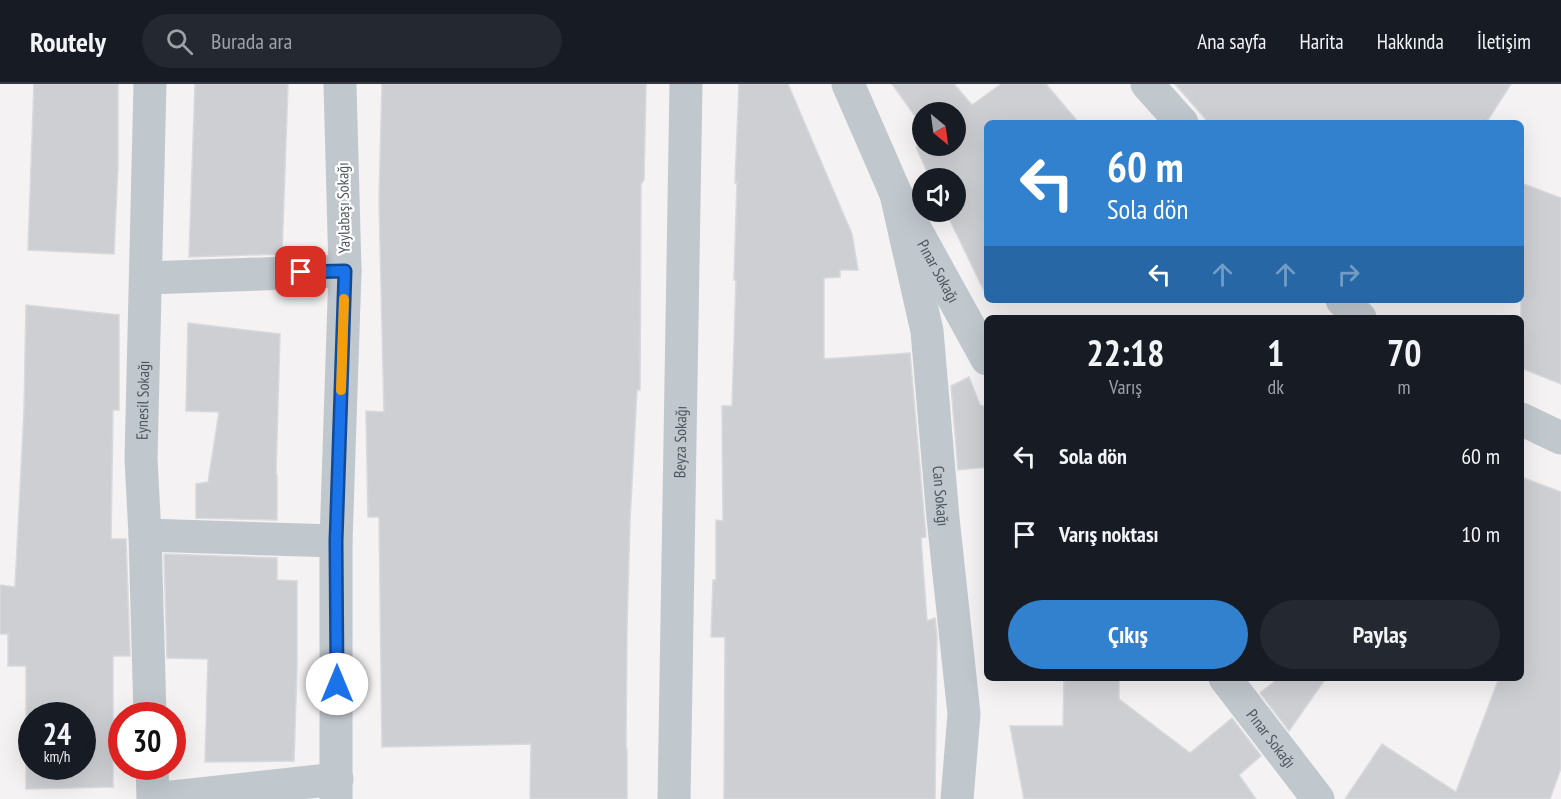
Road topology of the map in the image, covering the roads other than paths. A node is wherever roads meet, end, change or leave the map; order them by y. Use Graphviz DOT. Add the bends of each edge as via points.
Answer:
graph roads {
  1 [pos="150,84"];
  2 [pos="340,84"];
  3 [pos="686,84"];
  4 [pos="848,84"];
  5 [pos="1147,84"];
  6 [pos="1179,120"];
  7 [pos="896,194"];
  8 [pos="345,271"];
  9 [pos="146,278"];
  10 [pos="1345,303"];
  11 [pos="1357,315"];
  12 [pos="984,354"];
  13 [pos="1524,421"];
  14 [pos="1561,438"];
  15 [pos="145,535"];
  16 [pos="336,541"];
  17 [pos="1227,681"];
  18 [pos="150,702"];
  19 [pos="153,780"];
  20 [pos="336,789"];
  21 [pos="154,799"];
  22 [pos="674,799"];
  23 [pos="957,799"];
  24 [pos="1318,799"];
  1 -- 9 [label="street, Eynesil Sokağı"];
  2 -- 8 [label="street, Yaylabaşı Sokağı"];
  3 -- 22 [label="street, Beyza Sokağı"];
  4 -- 7 [label="street, Pınar Sokağı"];
  5 -- 6 [label="street"];
  7 -- 12 [label="street, Pınar Sokağı"];
  7 -- 23 [label="street, Can Sokağı" via="927,331 964,714"];
  8 -- 9 [label="street"];
  8 -- 16 [label="street, Yaylabaşı Sokağı"];
  9 -- 15 [label="street, Eynesil Sokağı" via="141,459"];
  10 -- 11 [label="street"];
  13 -- 14 [label="street"];
  15 -- 16 [label="street"];
  15 -- 18 [label="street, Eynesil Sokağı"];
  16 -- 20 [label="street, Yaylabaşı Sokağı"];
  17 -- 24 [label="street, Pınar Sokağı"];
  19 -- 21 [label="street"];
  20 -- 21 [label="street"];
}
